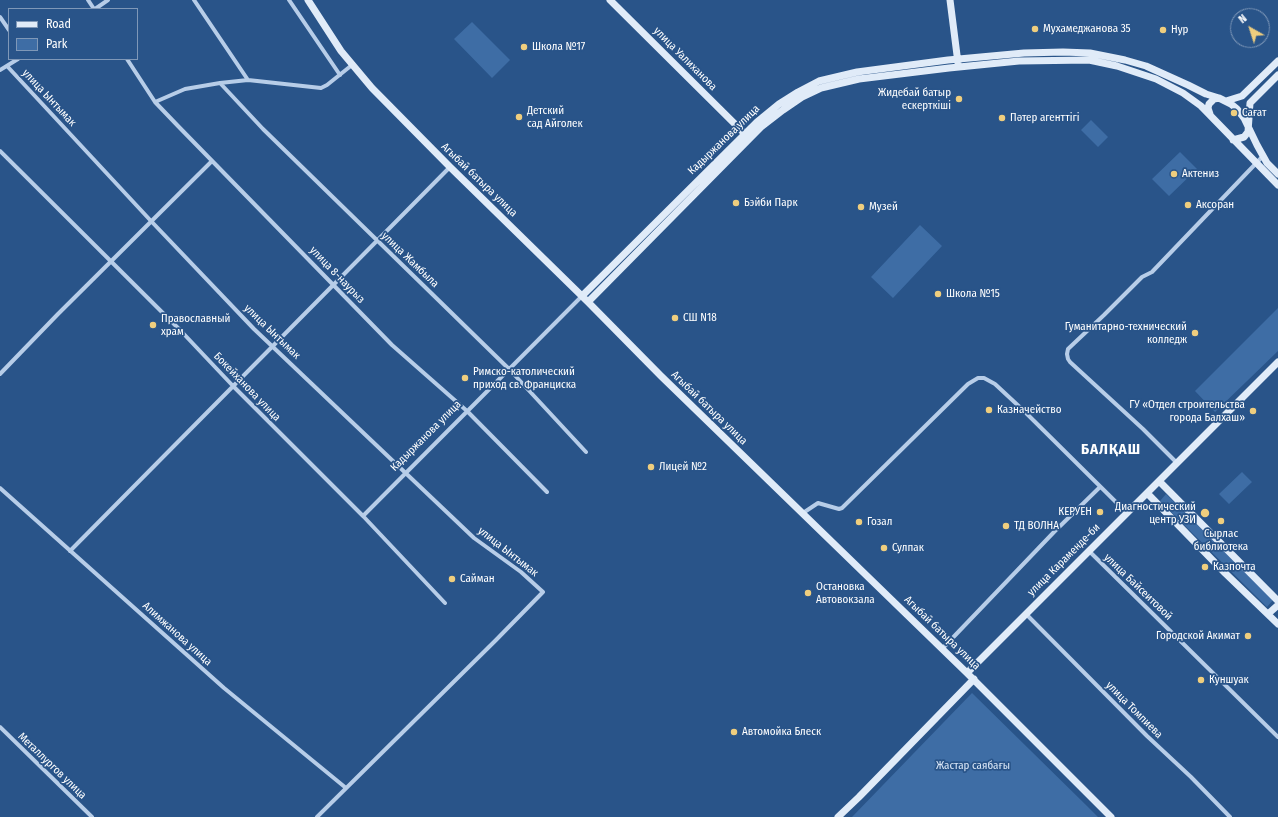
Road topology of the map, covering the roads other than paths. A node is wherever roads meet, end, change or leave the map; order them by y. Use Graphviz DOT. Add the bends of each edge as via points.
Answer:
graph roads {
  1 [pos="108,0"];
  2 [pos="194,0"];
  3 [pos="289,0"];
  4 [pos="308,0"];
  5 [pos="610,0"];
  6 [pos="950,0"];
  7 [pos="96,8"];
  8 [pos="0,17"];
  9 [pos="8,29"];
  10 [pos="16,60"];
  11 [pos="128,60"];
  12 [pos="1278,61"];
  13 [pos="958,63"];
  14 [pos="352,65"];
  15 [pos="7,66"];
  16 [pos="0,70"];
  17 [pos="340,75"];
  18 [pos="1278,75"];
  19 [pos="248,80"];
  20 [pos="220,82"];
  21 [pos="1219,98"];
  22 [pos="1226,101"];
  23 [pos="155,102"];
  24 [pos="1210,114"];
  25 [pos="1249,128"];
  26 [pos="747,136"];
  27 [pos="1233,140"];
  28 [pos="0,151"];
  29 [pos="1263,156"];
  30 [pos="212,160"];
  31 [pos="1256,163"];
  32 [pos="450,167"];
  33 [pos="1278,174"];
  34 [pos="1278,185"];
  35 [pos="151,221"];
  36 [pos="378,240"];
  37 [pos="111,261"];
  38 [pos="334,284"];
  39 [pos="582,296"];
  40 [pos="588,302"];
  41 [pos="272,346"];
  42 [pos="1278,362"];
  43 [pos="509,369"];
  44 [pos="0,374"];
  45 [pos="233,386"];
  46 [pos="467,411"];
  47 [pos="586,452"];
  48 [pos="1177,463"];
  49 [pos="405,473"];
  50 [pos="1159,481"];
  51 [pos="1100,487"];
  52 [pos="0,488"];
  53 [pos="547,492"];
  54 [pos="1147,493"];
  55 [pos="1127,513"];
  56 [pos="803,514"];
  57 [pos="363,516"];
  58 [pos="70,551"];
  59 [pos="1089,551"];
  60 [pos="1278,601"];
  61 [pos="445,603"];
  62 [pos="1278,605"];
  63 [pos="1026,614"];
  64 [pos="1268,614"];
  65 [pos="1278,624"];
  66 [pos="942,649"];
  67 [pos="967,673"];
  68 [pos="974,679"];
  69 [pos="0,727"];
  70 [pos="1278,737"];
  71 [pos="346,788"];
  72 [pos="92,817"];
  73 [pos="317,817"];
  74 [pos="838,817"];
  75 [pos="1111,817"];
  76 [pos="1230,817"];
  1 -- 7 [label="street"];
  2 -- 19 [label="street"];
  3 -- 17 [label="street"];
  4 -- 14 [label="main road, Агыбай батыра улица"];
  5 -- 26 [label="main road, улица Уалиханова"];
  6 -- 13 [label="main road"];
  8 -- 9 [label="street"];
  10 -- 15 [label="street"];
  11 -- 23 [label="street, улица 8-наурыз"];
  12 -- 22 [label="main road" via="1242,96"];
  13 -- 21 [label="main road, Кадыржанова улица" via="1024,53 1090,53 1146,66"];
  13 -- 24 [label="main road, Кадыржанова улица" via="1089,60 1117,66 1156,80 1183,93"];
  13 -- 26 [label="main road, Кадыржанова улица" via="857,72 819,81 779,104"];
  14 -- 17 [label="street"];
  14 -- 32 [label="main road, Агыбай батыра улица"];
  15 -- 16 [label="street"];
  15 -- 35 [label="street, улица Ынтымак"];
  17 -- 19 [label="street" via="321,88"];
  18 -- 25 [label="main road" via="1250,103"];
  19 -- 20 [label="street"];
  20 -- 23 [label="street" via="186,89"];
  20 -- 36 [label="street, улица Жамбыла" via="262,129"];
  21 -- 22 [label="main road, Кадыржанова улица"];
  21 -- 24 [label="main road" via="1211,100 1208,108"];
  22 -- 25 [label="main road, Кадыржанова улица" via="1238,109"];
  23 -- 30 [label="street, улица 8-наурыз"];
  24 -- 27 [label="main road, Кадыржанова улица"];
  25 -- 27 [label="main road" via="1244,137"];
  25 -- 29 [label="main road, Кадыржанова улица"];
  26 -- 39 [label="main road, Кадыржанова улица"];
  26 -- 40 [label="main road, Кадыржанова улица" via="697,193"];
  27 -- 31 [label="main road, Кадыржанова улица"];
  28 -- 37 [label="street, Бокейханова улица"];
  29 -- 31 [label="street"];
  29 -- 33 [label="main road, Кадыржанова улица"];
  30 -- 35 [label="street"];
  30 -- 38 [label="street, улица 8-наурыз"];
  31 -- 34 [label="main road, Кадыржанова улица"];
  31 -- 48 [label="street" via="1152,272 1142,277 1068,349 1070,362 1143,428"];
  32 -- 36 [label="street"];
  32 -- 39 [label="main road, Агыбай батыра улица"];
  35 -- 37 [label="street"];
  35 -- 41 [label="street, улица Ынтымак"];
  36 -- 38 [label="street"];
  36 -- 43 [label="street, улица Жамбыла"];
  37 -- 44 [label="street"];
  37 -- 45 [label="street, Бокейханова улица"];
  38 -- 41 [label="street"];
  38 -- 46 [label="street, улица 8-наурыз" via="392,345"];
  39 -- 40 [label="main road, Агыбай батыра улица"];
  39 -- 43 [label="street, Кадыржанова улица"];
  40 -- 56 [label="main road, Агыбай батыра улица"];
  41 -- 45 [label="street"];
  41 -- 49 [label="street, улица Ынтымак"];
  42 -- 48 [label="main road, улица Караменде-би"];
  43 -- 46 [label="street, Кадыржанова улица"];
  43 -- 47 [label="street, улица Жамбыла"];
  45 -- 57 [label="street, Бокейханова улица"];
  45 -- 58 [label="street"];
  46 -- 49 [label="street, Кадыржанова улица"];
  46 -- 53 [label="street, улица 8-наурыз"];
  48 -- 50 [label="main road, улица Караменде-би"];
  49 -- 57 [label="street, Кадыржанова улица"];
  49 -- 71 [label="street, улица Ынтымак" via="474,538 521,572 543,592"];
  50 -- 54 [label="main road, улица Караменде-би"];
  50 -- 60 [label="main road"];
  51 -- 55 [label="street"];
  51 -- 56 [label="street" via="995,384 987,379 978,378 968,384 842,508 818,503"];
  51 -- 66 [label="street"];
  52 -- 58 [label="street, Алимжанова улица"];
  54 -- 55 [label="main road, улица Караменде-би"];
  54 -- 64 [label="main road"];
  55 -- 59 [label="main road, улица Караменде-би"];
  56 -- 66 [label="main road, Агыбай батыра улица"];
  57 -- 61 [label="street, Бокейханова улица"];
  58 -- 71 [label="street, Алимжанова улица" via="224,688"];
  59 -- 63 [label="main road, улица Караменде-би"];
  59 -- 70 [label="street, улица Байсеитовой"];
  62 -- 64 [label="main road"];
  63 -- 67 [label="main road, улица Караменде-би"];
  63 -- 76 [label="street, улица Томпиева"];
  64 -- 65 [label="main road"];
  66 -- 67 [label="main road, Агыбай батыра улица"];
  67 -- 68 [label="main road, Агыбай батыра улица"];
  68 -- 74 [label="main road"];
  68 -- 75 [label="main road, Агыбай батыра улица"];
  69 -- 72 [label="street, Металлургов улица"];
  71 -- 73 [label="street"];
}
